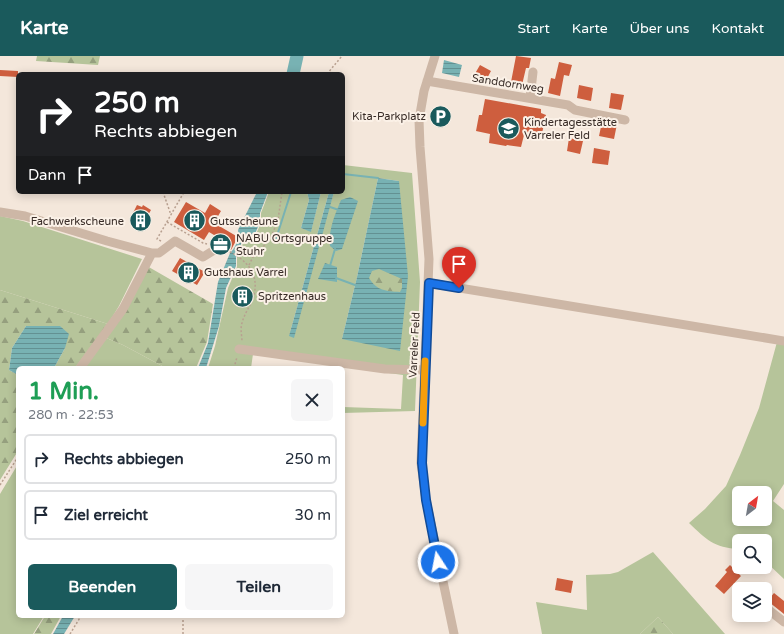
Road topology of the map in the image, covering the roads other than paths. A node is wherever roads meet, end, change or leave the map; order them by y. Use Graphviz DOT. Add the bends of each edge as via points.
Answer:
graph roads {
  1 [pos="435,56"];
  2 [pos="533,72"];
  3 [pos="427,81"];
  4 [pos="530,98"];
  5 [pos="624,120"];
  6 [pos="0,210"];
  7 [pos="219,247"];
  8 [pos="152,254"];
  9 [pos="429,283"];
  10 [pos="784,341"];
  11 [pos="241,345"];
  12 [pos="81,366"];
  13 [pos="425,370"];
  14 [pos="772,613"];
  15 [pos="784,622"];
  16 [pos="454,634"];
  1 -- 3 [label="street, Varreler Feld"];
  2 -- 4 [label="street"];
  3 -- 4 [label="street, Sanddornweg"];
  3 -- 9 [label="street, Varreler Feld" via="420,120 420,148"];
  4 -- 5 [label="street, Sanddornweg" via="568,105 583,115"];
  6 -- 8 [label="street"];
  7 -- 8 [label="street" via="203,257 175,241 159,253"];
  8 -- 12 [label="street" via="123,309"];
  9 -- 10 [label="street"];
  9 -- 13 [label="street, Varreler Feld"];
  11 -- 13 [label="street" via="385,369"];
  13 -- 16 [label="street, Varreler Feld" via="422,477"];
  14 -- 15 [label="street"];
}
